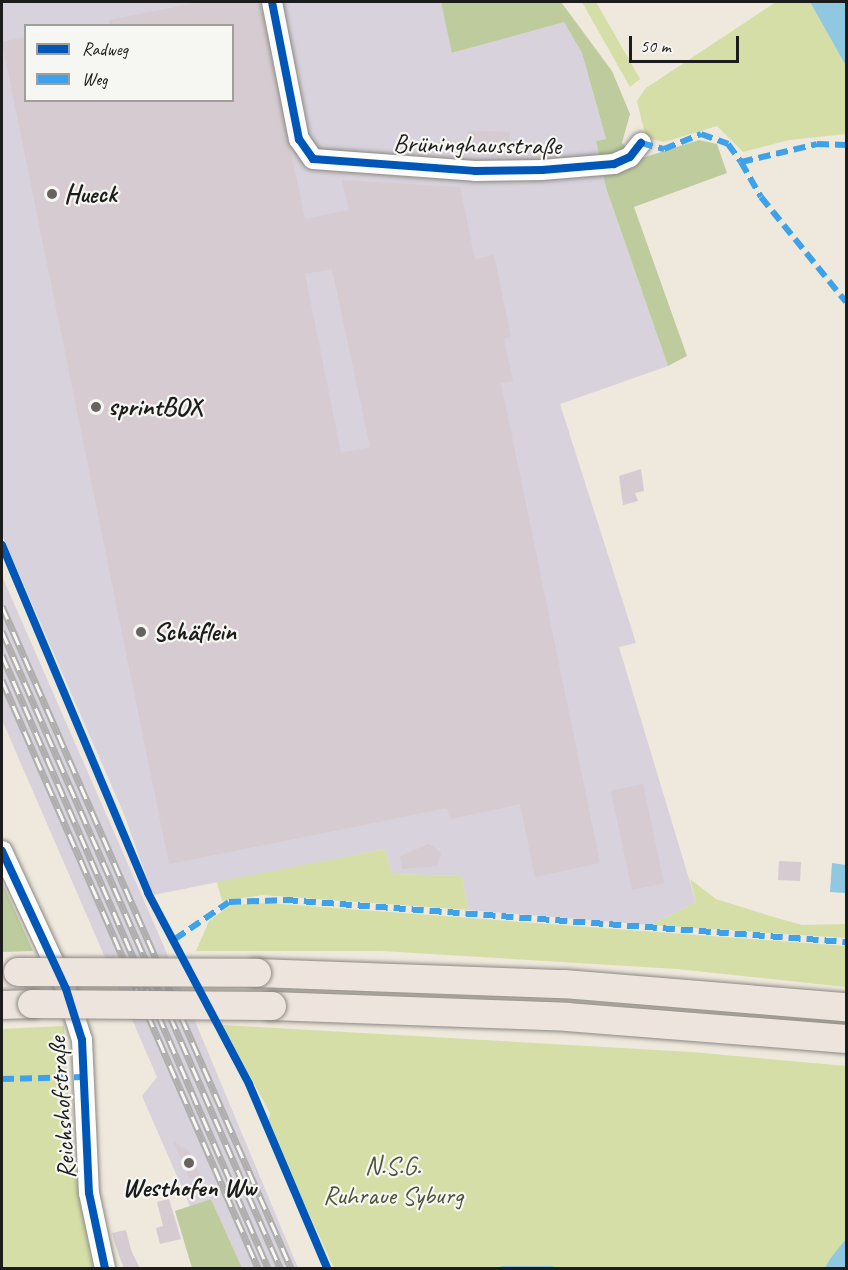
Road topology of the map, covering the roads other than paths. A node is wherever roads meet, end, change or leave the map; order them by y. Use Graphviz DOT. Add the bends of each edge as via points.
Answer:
graph roads {
  1 [pos="272,2"];
  2 [pos="641,143"];
  3 [pos="2,850"];
  4 [pos="10,972"];
  5 [pos="2,1005"];
  6 [pos="846,1007"];
  7 [pos="846,1039"];
  8 [pos="105,1269"];
  1 -- 2 [label="street, Brüninghausstraße" via="306,153 325,161 490,172 614,164 630,157"];
  3 -- 8 [label="street, Reichshofstraße" via="66,989 82,1040 89,1193"];
  4 -- 6 [label="highway, bridge" via="257,973 564,984"];
  5 -- 7 [label="highway, bridge" via="272,1006 555,1016"];
}
